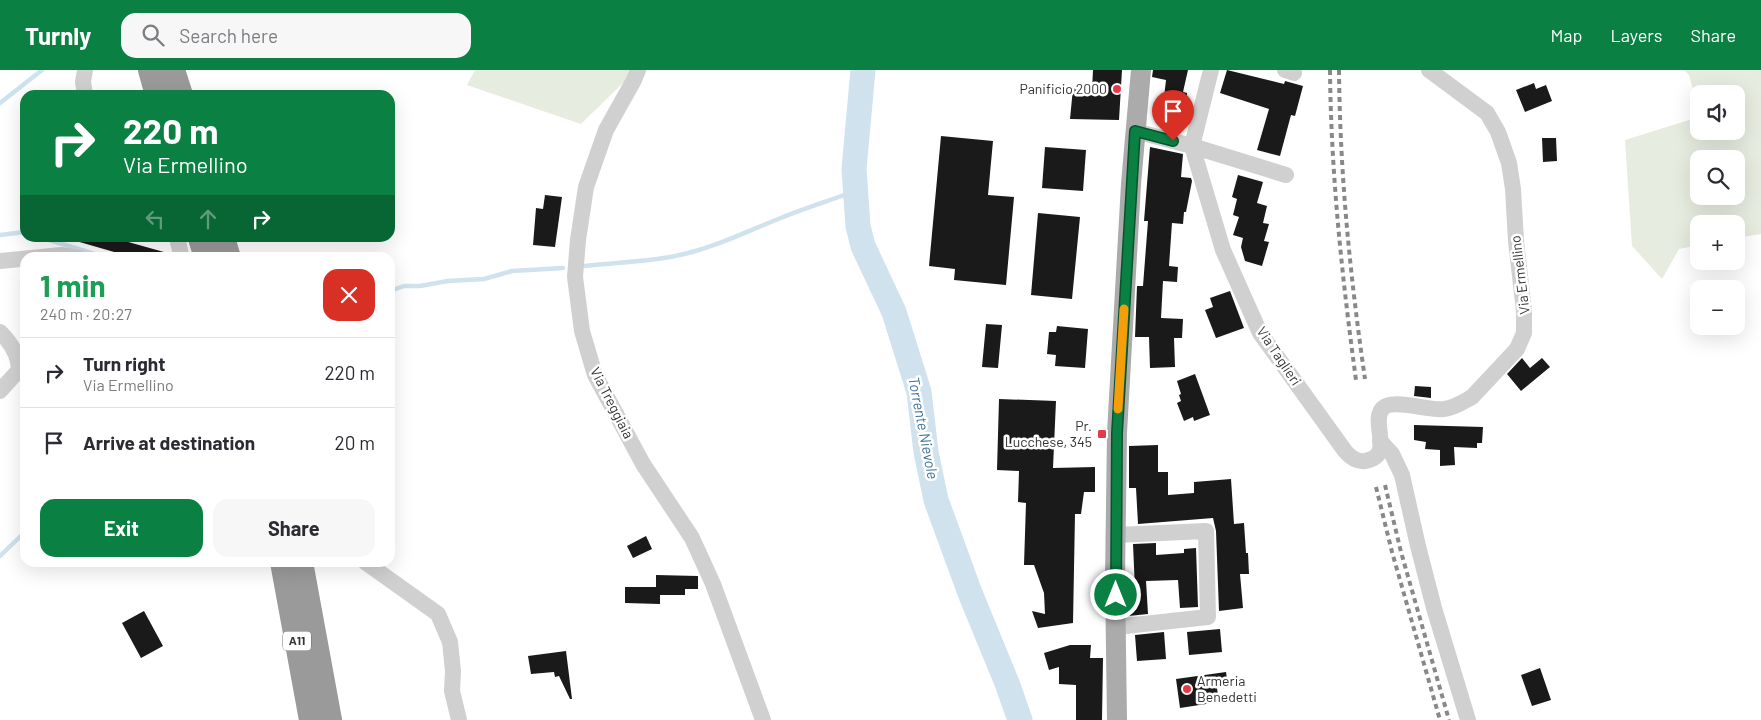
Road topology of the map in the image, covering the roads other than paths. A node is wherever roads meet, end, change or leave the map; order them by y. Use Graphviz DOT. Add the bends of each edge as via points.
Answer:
graph roads {
  1 [pos="85,70"];
  2 [pos="150,70"];
  3 [pos="173,70"];
  4 [pos="638,70"];
  5 [pos="1141,70"];
  6 [pos="1211,70"];
  7 [pos="1429,70"];
  8 [pos="84,90"];
  9 [pos="156,90"];
  10 [pos="179,90"];
  11 [pos="1135,131"];
  12 [pos="1192,146"];
  13 [pos="1286,176"];
  14 [pos="20,258"];
  15 [pos="0,260"];
  16 [pos="0,332"];
  17 [pos="0,392"];
  18 [pos="1380,440"];
  19 [pos="1116,535"];
  20 [pos="283,567"];
  21 [pos="302,567"];
  22 [pos="371,567"];
  23 [pos="1116,627"];
  24 [pos="311,720"];
  25 [pos="330,720"];
  26 [pos="459,720"];
  27 [pos="763,720"];
  28 [pos="1117,720"];
  29 [pos="1468,720"];
  1 -- 8 [label="street"];
  2 -- 9 [label="highway"];
  3 -- 10 [label="highway"];
  4 -- 27 [label="street, Via Treggiaia" via="606,130 586,187 575,277 582,331 595,375 643,464 692,538"];
  5 -- 11 [label="main road"];
  6 -- 12 [label="street"];
  7 -- 18 [label="street, Via Ermellino" via="1487,113 1498,132 1509,163 1513,189 1525,323 1517,349 1472,397 1453,407 1436,410 1394,404 1384,407 1380,416"];
  11 -- 12 [label="street"];
  11 -- 19 [label="main road" via="1117,433"];
  12 -- 13 [label="street"];
  12 -- 18 [label="street, Via Taglieri" via="1223,250 1260,333 1350,456 1360,461 1372,459 1381,449"];
  14 -- 15 [label="street"];
  16 -- 17 [label="street" via="14,349 20,370"];
  18 -- 29 [label="street" via="1402,474 1432,599"];
  19 -- 23 [label="main road"];
  19 -- 23 [label="street" via="1206,531 1208,617"];
  20 -- 24 [label="highway, A11"];
  21 -- 25 [label="highway, A11"];
  22 -- 26 [label="street" via="438,614 450,642 452,691"];
  23 -- 28 [label="main road"];
}
